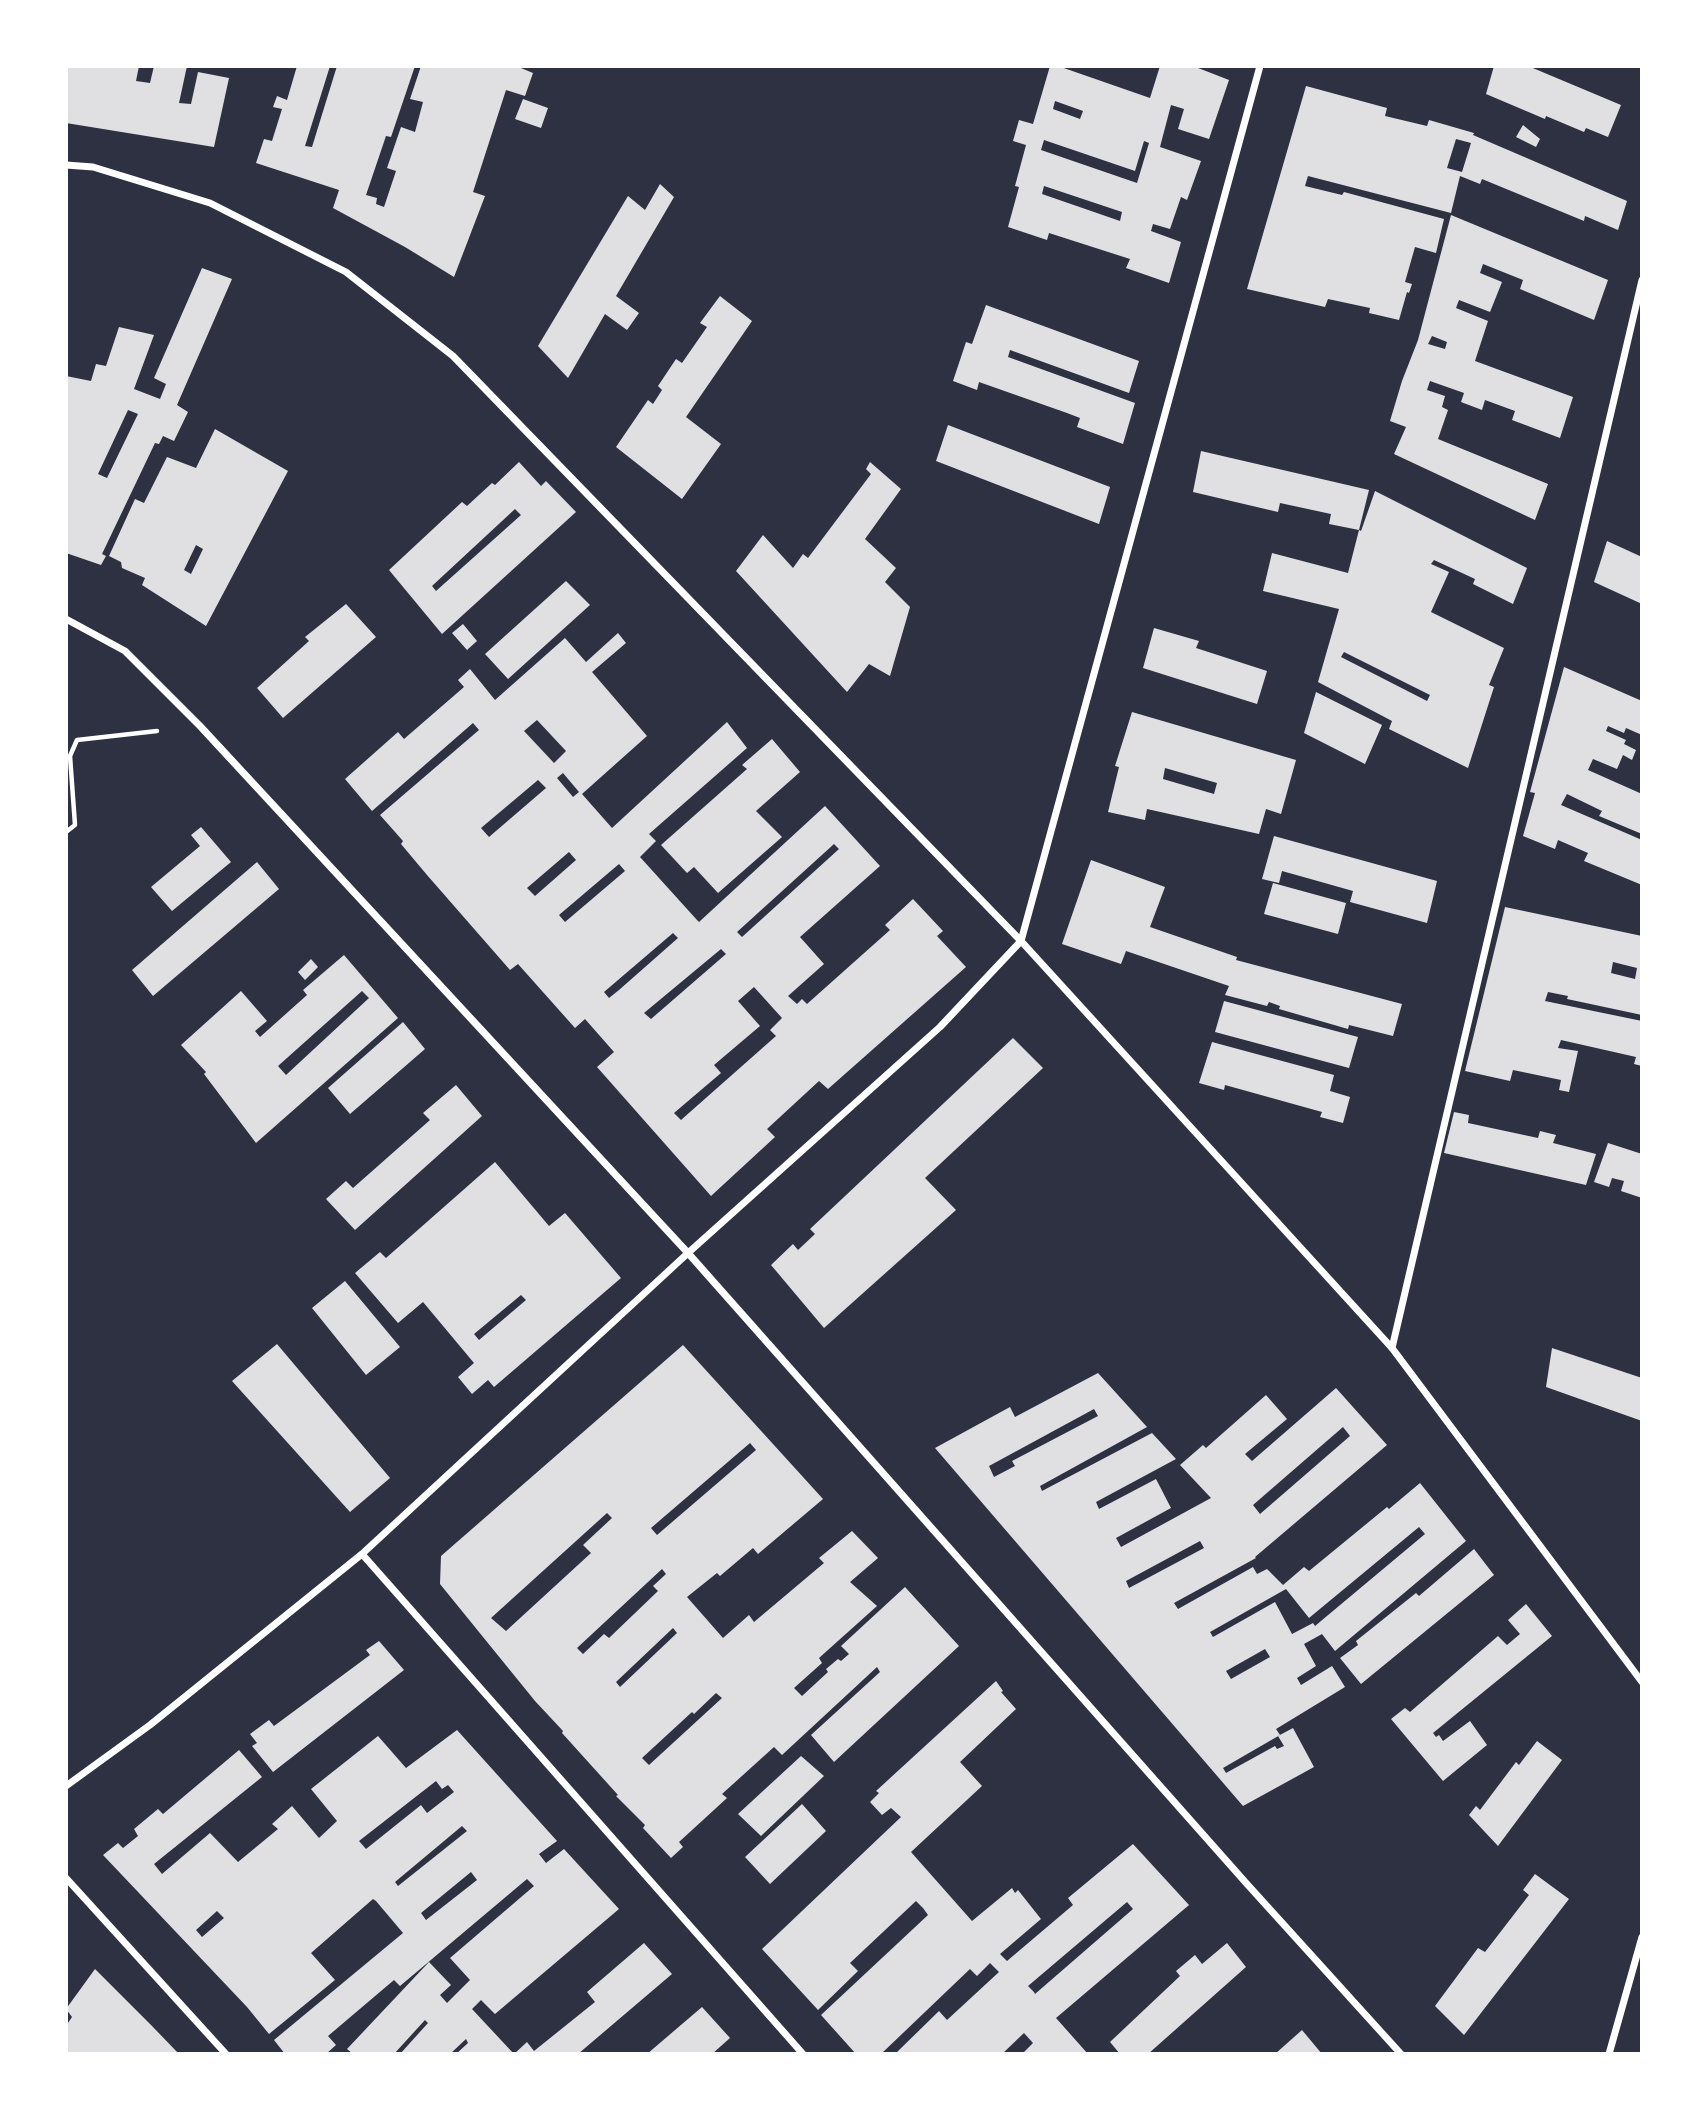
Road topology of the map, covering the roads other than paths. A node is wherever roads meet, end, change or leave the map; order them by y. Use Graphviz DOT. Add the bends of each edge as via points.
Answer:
graph roads {
  1 [pos="1261,66"];
  2 [pos="66,165"];
  3 [pos="1642,280"];
  4 [pos="66,619"];
  5 [pos="1021,941"];
  6 [pos="688,1252"];
  7 [pos="1392,1348"];
  8 [pos="362,1554"];
  9 [pos="1642,1682"];
  10 [pos="66,1786"];
  11 [pos="66,1878"];
  12 [pos="1642,1937"];
  13 [pos="226,2053"];
  14 [pos="803,2053"];
  15 [pos="1401,2053"];
  16 [pos="1609,2053"];
  1 -- 5 [label="street"];
  2 -- 5 [label="street" via="93,167 210,203 346,272 453,356"];
  3 -- 7 [label="street"];
  4 -- 6 [label="street" via="125,651 200,726"];
  5 -- 6 [label="street" via="940,1027"];
  5 -- 7 [label="street"];
  6 -- 8 [label="street"];
  6 -- 15 [label="street"];
  7 -- 9 [label="street"];
  8 -- 10 [label="street" via="150,1725"];
  8 -- 14 [label="street"];
  11 -- 13 [label="street"];
  12 -- 16 [label="street"];
}
